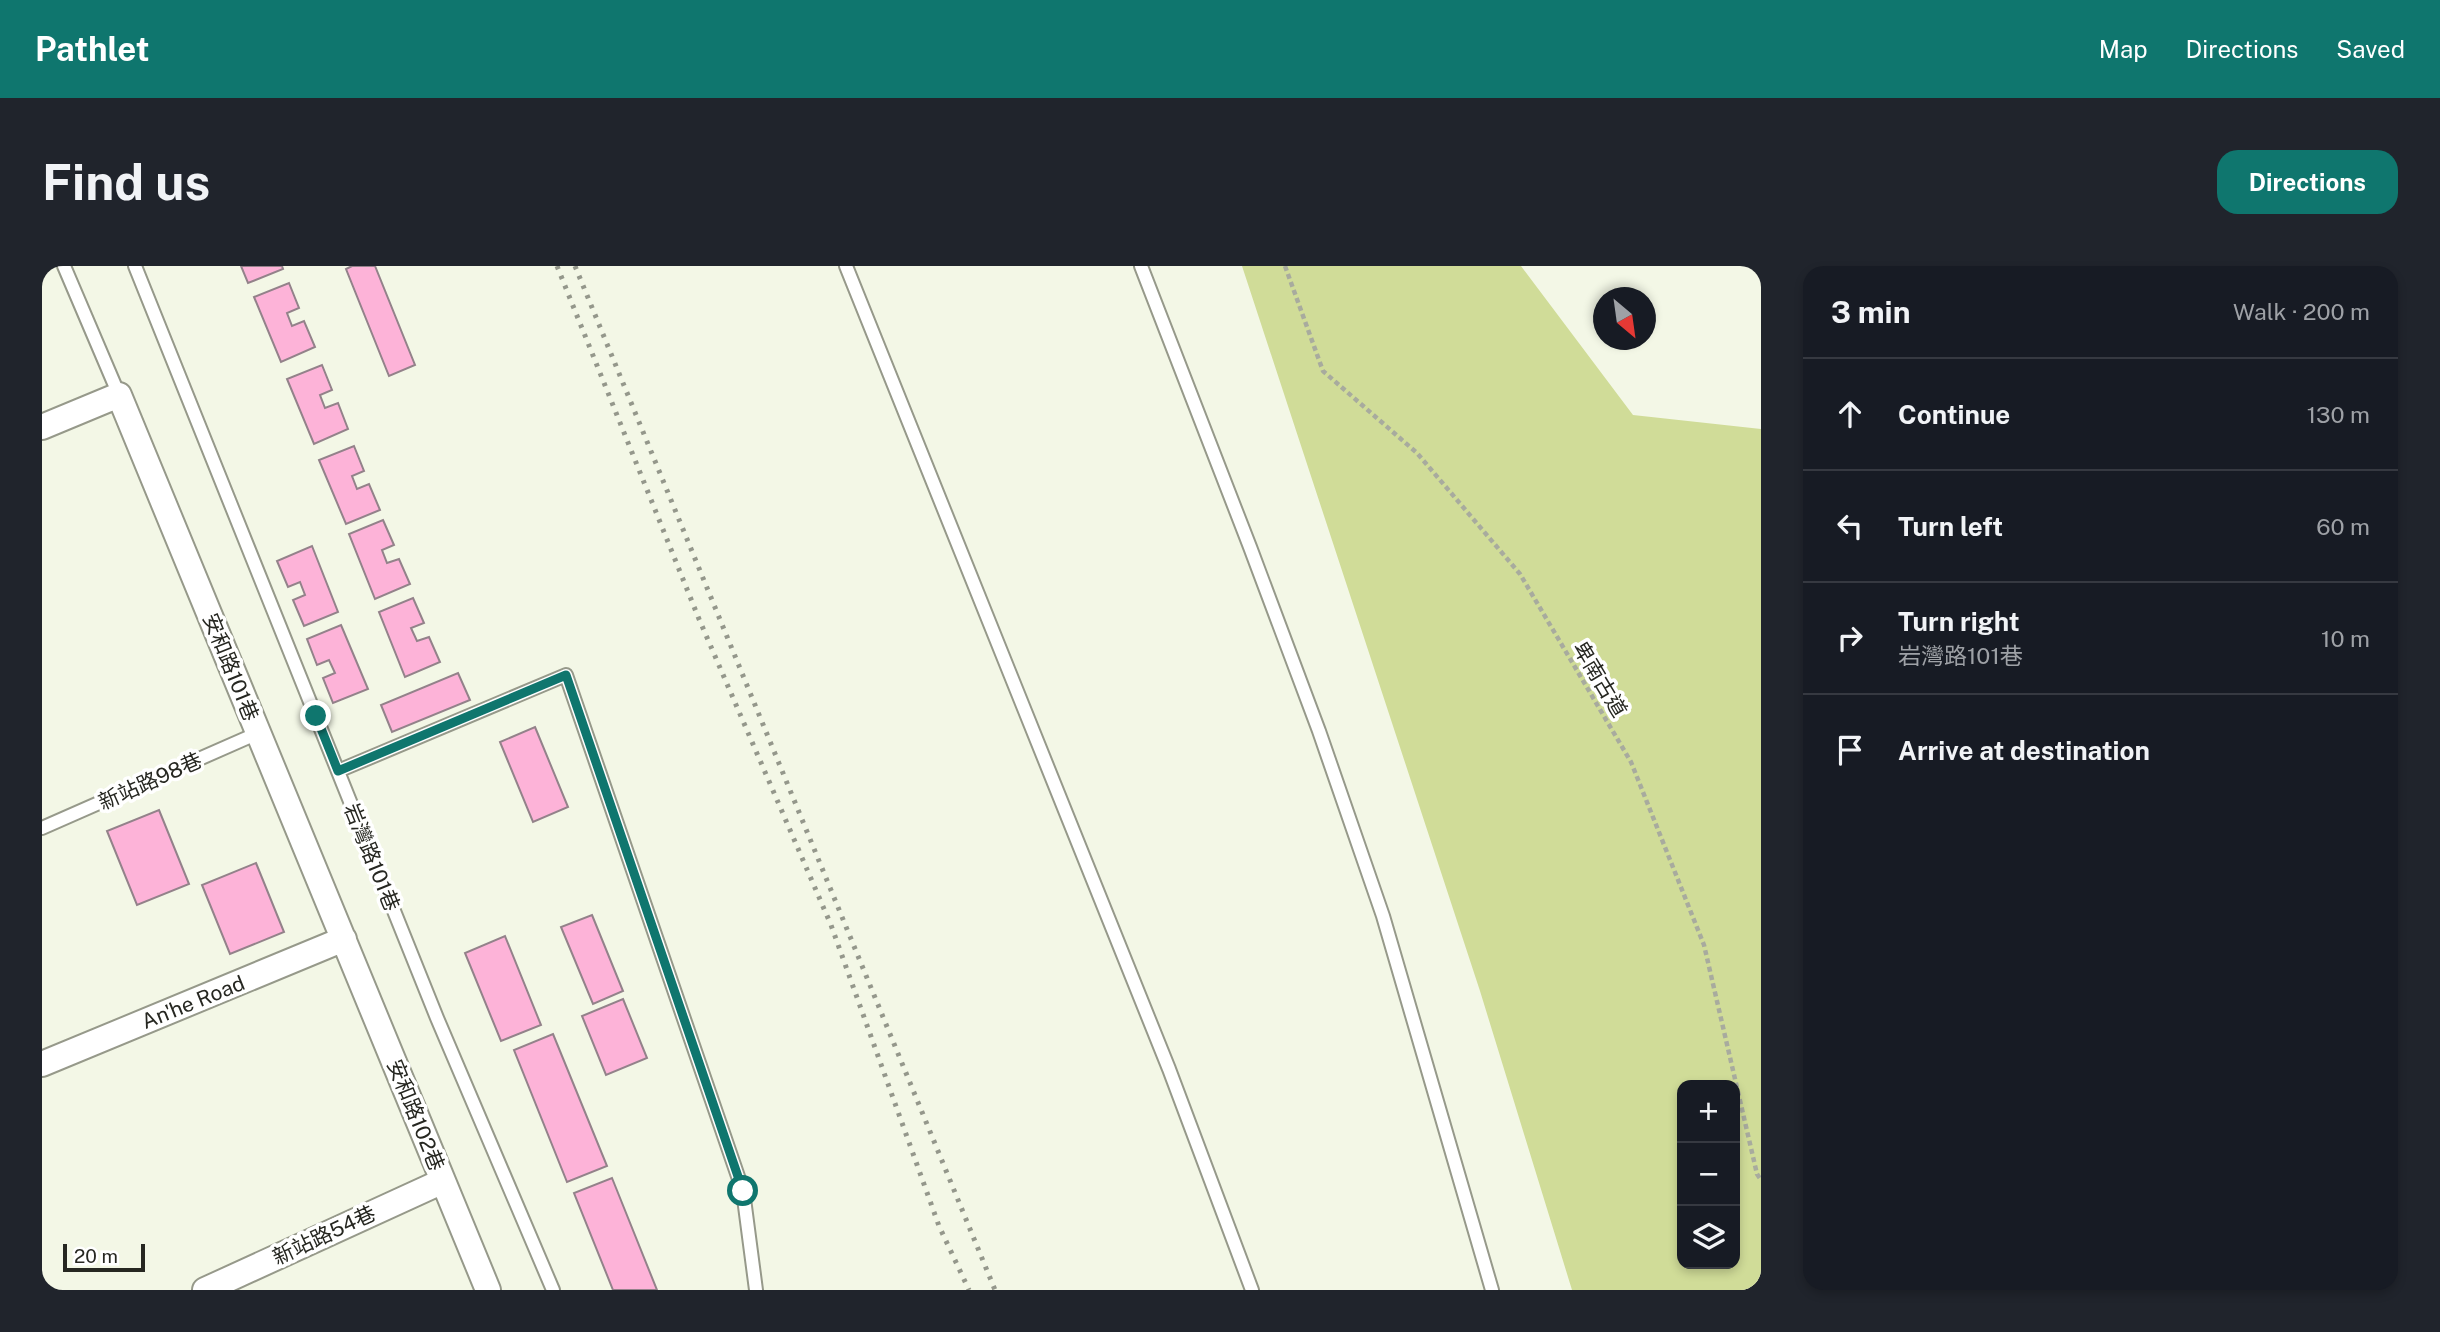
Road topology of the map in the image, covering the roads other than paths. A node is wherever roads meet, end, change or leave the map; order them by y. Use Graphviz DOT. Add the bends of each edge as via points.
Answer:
graph roads {
  1 [pos="64,266"];
  2 [pos="135,266"];
  3 [pos="846,266"];
  4 [pos="1141,266"];
  5 [pos="119,396"];
  6 [pos="42,427"];
  7 [pos="258,733"];
  8 [pos="338,771"];
  9 [pos="42,828"];
  10 [pos="344,939"];
  11 [pos="42,1064"];
  12 [pos="443,1181"];
  13 [pos="205,1290"];
  14 [pos="488,1290"];
  15 [pos="553,1290"];
  16 [pos="756,1290"];
  17 [pos="1252,1290"];
  18 [pos="1492,1290"];
  1 -- 5 [label="lane"];
  2 -- 8 [label="lane, 岩灣路101巷"];
  3 -- 17 [label="lane" via="1169,1069"];
  4 -- 18 [label="lane" via="1268,596 1383,916"];
  5 -- 6 [label="street"];
  5 -- 7 [label="street, 安和路101巷"];
  7 -- 9 [label="lane, 新站路98巷"];
  7 -- 10 [label="street, 安和路101巷"];
  8 -- 15 [label="lane, 岩灣路101巷"];
  8 -- 16 [label="lane" via="566,675 743,1191"];
  10 -- 11 [label="street, An'he Road"];
  10 -- 12 [label="street, 安和路102巷"];
  12 -- 13 [label="street, 新站路54巷"];
  12 -- 14 [label="street, 安和路102巷"];
}
